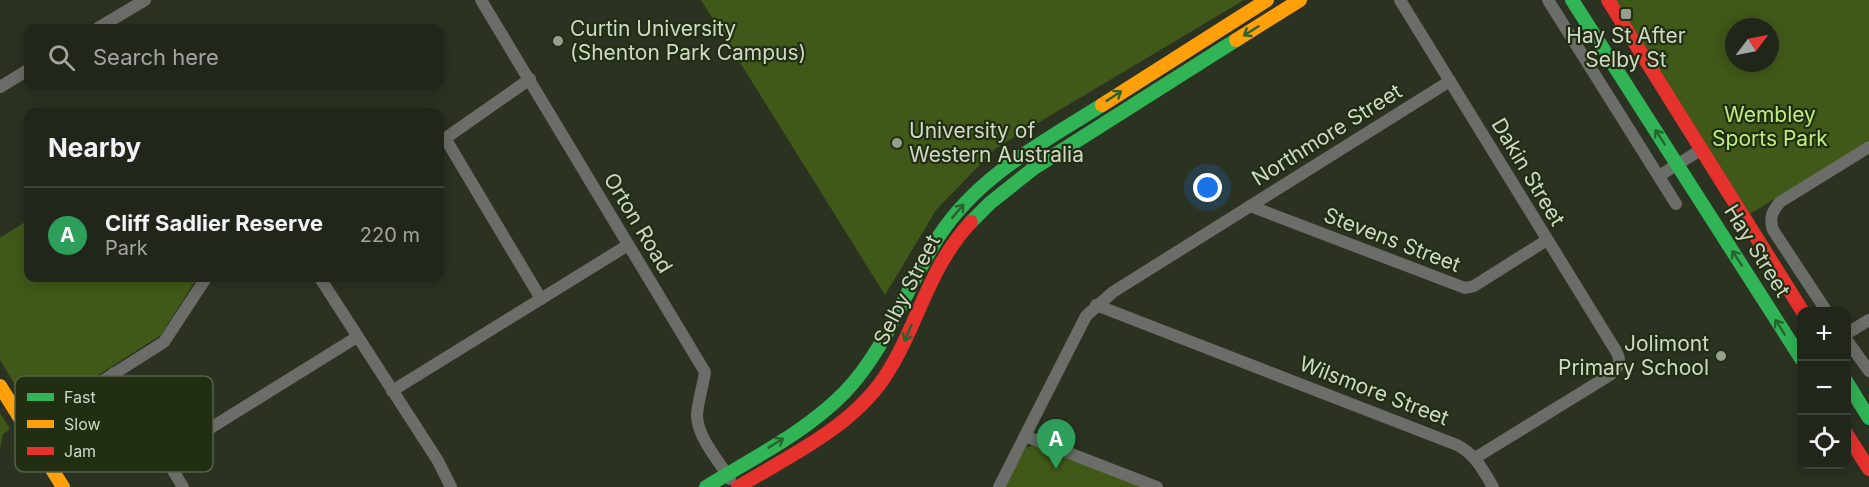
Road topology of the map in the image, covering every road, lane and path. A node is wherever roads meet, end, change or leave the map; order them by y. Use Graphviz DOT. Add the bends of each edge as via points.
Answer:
graph roads {
  1 [pos="146,0"];
  2 [pos="482,0"];
  3 [pos="1268,0"];
  4 [pos="1300,0"];
  5 [pos="1400,0"];
  6 [pos="1548,0"];
  7 [pos="1572,0"];
  8 [pos="1608,0"];
  9 [pos="105,24"];
  10 [pos="1161,67"];
  11 [pos="24,72"];
  12 [pos="530,79"];
  13 [pos="1170,81"];
  14 [pos="1450,81"];
  15 [pos="0,87"];
  16 [pos="444,139"];
  17 [pos="444,143"];
  18 [pos="1869,147"];
  19 [pos="1702,149"];
  20 [pos="1677,164"];
  21 [pos="1659,176"];
  22 [pos="1676,204"];
  23 [pos="1250,206"];
  24 [pos="1547,240"];
  25 [pos="628,245"];
  26 [pos="203,282"];
  27 [pos="323,282"];
  28 [pos="541,299"];
  29 [pos="1096,305"];
  30 [pos="1800,307"];
  31 [pos="1824,307"];
  32 [pos="1869,320"];
  33 [pos="1851,331"];
  34 [pos="357,337"];
  35 [pos="1851,346"];
  36 [pos="1797,352"];
  37 [pos="1869,371"];
  38 [pos="114,374"];
  39 [pos="111,376"];
  40 [pos="0,386"];
  41 [pos="1851,389"];
  42 [pos="392,391"];
  43 [pos="845,392"];
  44 [pos="860,405"];
  45 [pos="15,410"];
  46 [pos="1869,418"];
  47 [pos="213,427"];
  48 [pos="1025,436"];
  49 [pos="1851,441"];
  50 [pos="1475,458"];
  51 [pos="438,461"];
  52 [pos="1869,469"];
  53 [pos="54,472"];
  54 [pos="174,472"];
  55 [pos="727,474"];
  56 [pos="63,487"];
  57 [pos="183,487"];
  58 [pos="451,487"];
  59 [pos="461,487"];
  60 [pos="706,487"];
  61 [pos="736,487"];
  62 [pos="999,487"];
  63 [pos="1157,487"];
  64 [pos="1493,487"];
  1 -- 9 [label="street"];
  2 -- 12 [label="street, Orton Road"];
  3 -- 10 [label="main road, Selby Street"];
  4 -- 13 [label="main road, Selby Street, one-way"];
  5 -- 14 [label="street, Dakin Street"];
  6 -- 21 [label="street"];
  20 -- 7 [label="main road, Hay Street, one-way"];
  8 -- 19 [label="main road, Hay Street"];
  10 -- 13 [label="main road"];
  43 -- 10 [label="main road, Selby Street, one-way" via="880,348 938,237 969,199 1001,169"];
  11 -- 15 [label="street"];
  12 -- 16 [label="street"];
  12 -- 25 [label="street, Orton Road"];
  13 -- 44 [label="main road, Selby Street, one-way" via="1034,168 972,219 934,274 889,370"];
  14 -- 23 [label="street, Northmore Street"];
  14 -- 24 [label="street, Dakin Street"];
  17 -- 28 [label="street"];
  18 -- 31 [label="street" via="1772,210 1773,230"];
  19 -- 20 [label="street"];
  19 -- 30 [label="main road, Hay Street"];
  20 -- 21 [label="street"];
  36 -- 20 [label="main road, Hay Street, one-way"];
  21 -- 22 [label="street"];
  23 -- 24 [label="street, Stevens Street" via="1465,288"];
  23 -- 29 [label="street, Northmore Street"];
  24 -- 50 [label="street, Dakin Street" via="1616,351 1619,366"];
  25 -- 28 [label="street"];
  25 -- 55 [label="street, Orton Road" via="705,372 699,424"];
  26 -- 38 [label="street" via="164,342"];
  27 -- 34 [label="street"];
  28 -- 42 [label="street"];
  29 -- 48 [label="street, Northmore Street" via="1071,341"];
  29 -- 50 [label="street, Wilsmore Street" via="1457,445"];
  32 -- 33 [label="street"];
  34 -- 42 [label="street"];
  34 -- 47 [label="street"];
  35 -- 37 [label="street"];
  38 -- 39 [label="street"];
  40 -- 45 [label="main road"];
  41 -- 46 [label="main road"];
  42 -- 51 [label="street"];
  43 -- 44 [label="main road"];
  55 -- 43 [label="main road, Selby Street, one-way" via="800,428"];
  44 -- 61 [label="main road, Selby Street" via="811,442"];
  48 -- 62 [label="street, Northmore Street"];
  48 -- 63 [label="street"];
  49 -- 52 [label="main road"];
  50 -- 64 [label="street"];
  51 -- 58 [label="street"];
  51 -- 59 [label="street"];
  53 -- 56 [label="main road"];
  54 -- 57 [label="street"];
  55 -- 60 [label="main road, Selby Street"];
  55 -- 61 [label="street, Orton Road"];
}
